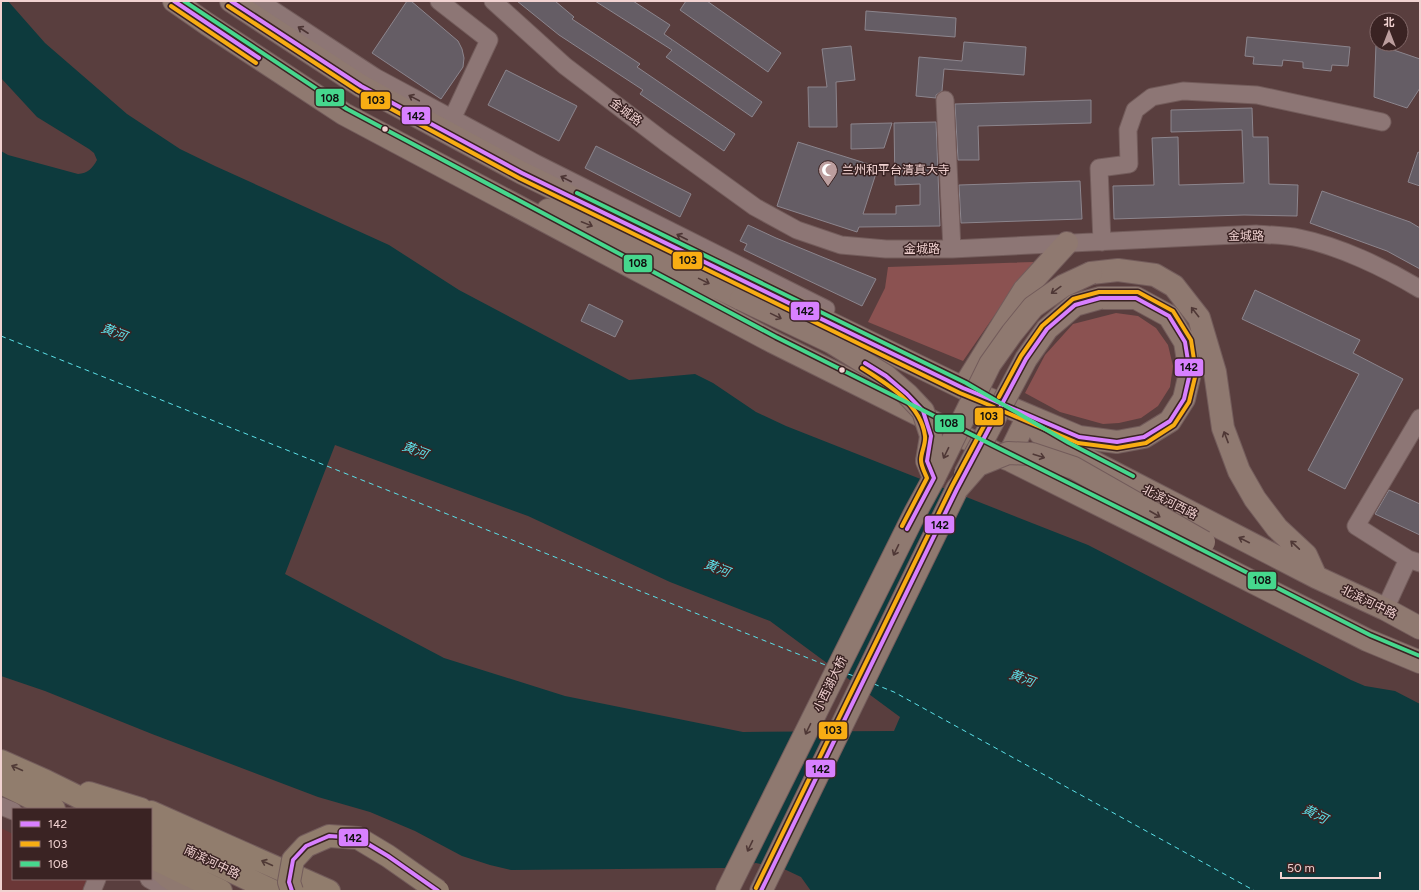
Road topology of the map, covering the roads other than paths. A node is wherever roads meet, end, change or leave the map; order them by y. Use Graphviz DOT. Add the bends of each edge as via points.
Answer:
graph roads {
  1 [pos="174,1"];
  2 [pos="231,1"];
  3 [pos="258,1"];
  4 [pos="439,1"];
  5 [pos="493,1"];
  6 [pos="945,100"];
  7 [pos="452,119"];
  8 [pos="1382,122"];
  9 [pos="471,182"];
  10 [pos="1102,242"];
  11 [pos="1067,243"];
  12 [pos="952,249"];
  13 [pos="1420,289"];
  14 [pos="962,388"];
  15 [pos="1420,418"];
  16 [pos="1024,424"];
  17 [pos="1007,459"];
  18 [pos="934,478"];
  19 [pos="957,489"];
  20 [pos="1414,561"];
  21 [pos="1316,578"];
  22 [pos="1385,609"];
  23 [pos="1420,628"];
  24 [pos="1420,662"];
  25 [pos="1,761"];
  26 [pos="46,781"];
  27 [pos="1,783"];
  28 [pos="1,806"];
  29 [pos="52,808"];
  30 [pos="101,808"];
  31 [pos="124,808"];
  32 [pos="12,811"];
  33 [pos="152,818"];
  34 [pos="152,818"];
  35 [pos="152,857"];
  36 [pos="152,863"];
  37 [pos="98,880"];
  38 [pos="151,880"];
  39 [pos="92,891"];
  40 [pos="170,891"];
  41 [pos="189,891"];
  42 [pos="221,891"];
  43 [pos="273,891"];
  44 [pos="292,891"];
  45 [pos="329,891"];
  46 [pos="438,891"];
  47 [pos="727,891"];
  48 [pos="761,891"];
  1 -- 9 [label="main road" via="344,114"];
  2 -- 14 [label="main road" via="361,86 522,173"];
  7 -- 3 [label="street, one-way" via="375,77"];
  4 -- 7 [label="street" via="489,40"];
  5 -- 12 [label="street, 金城路" via="565,66 665,142 755,207 776,219 797,230 841,245 886,249"];
  6 -- 12 [label="street"];
  14 -- 7 [label="street, one-way" via="894,344"];
  8 -- 10 [label="street" via="1257,95 1183,91 1152,97 1135,110 1128,130 1129,164 1099,168"];
  9 -- 17 [label="main road" via="773,342"];
  9 -- 18 [label="main road, one-way, bridge" via="588,224 831,342 886,376 923,411 931,436 927,462"];
  10 -- 11 [label="street, 金城路"];
  10 -- 13 [label="street, 金城路" via="1256,234 1297,237 1334,248"];
  11 -- 12 [label="street, 金城路"];
  11 -- 14 [label="main road" via="1024,290"];
  14 -- 16 [label="main road, 北滨河西路"];
  14 -- 19 [label="main road, bridge" via="1079,437 1117,442 1144,437 1170,420 1184,399 1190,373 1185,342 1169,316 1136,298 1100,298 1075,305 1046,329 1026,359"];
  15 -- 20 [label="street" via="1356,526"];
  16 -- 17 [label="main road"];
  21 -- 16 [label="main road, 北滨河西路, one-way"];
  17 -- 24 [label="main road" via="1367,640"];
  21 -- 18 [label="main road, 小西湖大桥, one-way, bridge" via="1306,555 1277,528 1255,499 1239,471 1223,428 1216,372 1199,318 1174,286 1155,275 1118,270 1091,273 1063,286 1034,307 990,364"];
  18 -- 47 [label="main road, 小西湖大桥, one-way"];
  19 -- 24 [label="main road, one-way, bridge" via="978,465 1008,453 1032,454 1074,468 1204,542 1372,630"];
  19 -- 48 [label="main road"];
  20 -- 22 [label="street"];
  21 -- 22 [label="main road, 北滨河中路"];
  22 -- 23 [label="main road, 北滨河中路"];
  26 -- 25 [label="highway, one-way"];
  26 -- 30 [label="highway"];
  26 -- 31 [label="highway"];
  27 -- 29 [label="highway"];
  28 -- 32 [label="street"];
  33 -- 43 [label="highway, 南滨河中路"];
  45 -- 34 [label="highway, one-way"];
  35 -- 42 [label="highway, 南滨河中路"];
  36 -- 41 [label="main road"];
  37 -- 39 [label="street"];
  38 -- 40 [label="street"];
  44 -- 46 [label="highway, bridge" via="289,882 293,860 306,846 329,836 358,838"];
}
